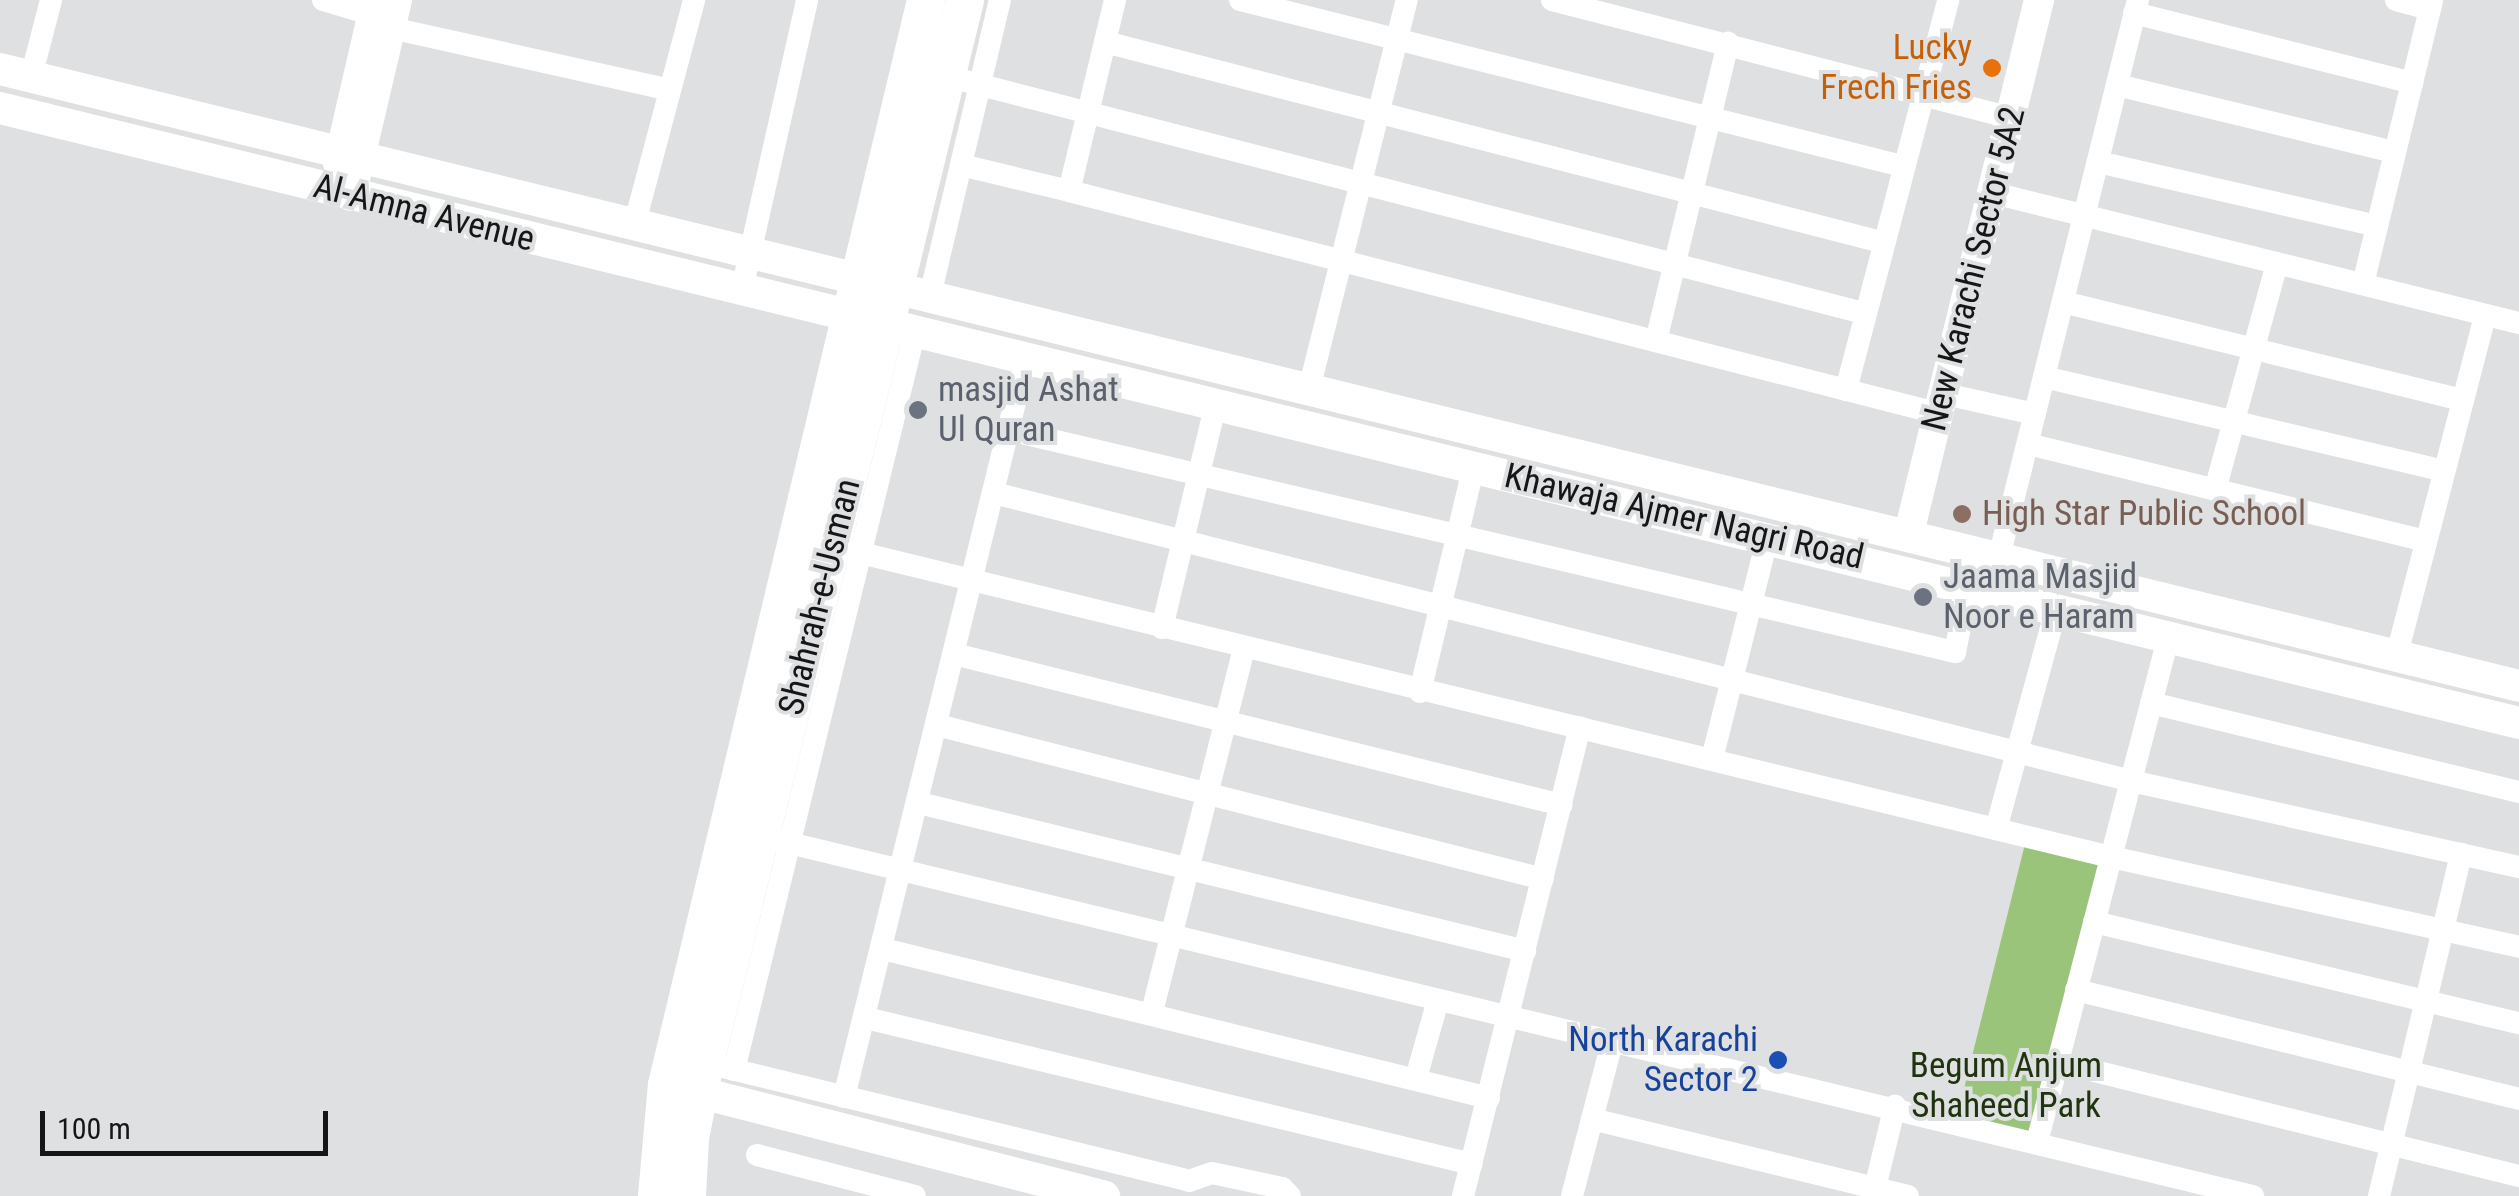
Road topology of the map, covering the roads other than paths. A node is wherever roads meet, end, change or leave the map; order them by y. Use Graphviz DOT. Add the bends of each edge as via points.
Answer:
graph roads {
  1 [pos="50,0"];
  2 [pos="324,0"];
  3 [pos="694,0"];
  4 [pos="807,0"];
  5 [pos="926,0"];
  6 [pos="964,0"];
  7 [pos="1000,0"];
  8 [pos="1116,0"];
  9 [pos="1240,0"];
  10 [pos="1407,0"];
  11 [pos="1552,0"];
  12 [pos="1948,0"];
  13 [pos="2396,0"];
  14 [pos="2034,1"];
  15 [pos="2431,4"];
  16 [pos="2136,6"];
  17 [pos="383,11"];
  18 [pos="1647,11"];
  19 [pos="1397,38"];
  20 [pos="1105,42"];
  21 [pos="1728,44"];
  22 [pos="16,73"];
  23 [pos="963,80"];
  24 [pos="2412,82"];
  25 [pos="2117,85"];
  26 [pos="667,88"];
  27 [pos="1922,94"];
  28 [pos="0,108"];
  29 [pos="1088,111"];
  30 [pos="1378,113"];
  31 [pos="2011,118"];
  32 [pos="1710,121"];
  33 [pos="2395,152"];
  34 [pos="349,159"];
  35 [pos="2098,162"];
  36 [pos="962,165"];
  37 [pos="1902,166"];
  38 [pos="1360,184"];
  39 [pos="1069,190"];
  40 [pos="1688,193"];
  41 [pos="1993,193"];
  42 [pos="342,194"];
  43 [pos="2084,216"];
  44 [pos="634,226"];
  45 [pos="2378,226"];
  46 [pos="1881,242"];
  47 [pos="751,255"];
  48 [pos="1340,260"];
  49 [pos="2277,263"];
  50 [pos="1672,264"];
  51 [pos="2364,284"];
  52 [pos="742,289"];
  53 [pos="852,301"];
  54 [pos="2063,302"];
  55 [pos="1864,313"];
  56 [pos="906,314"];
  57 [pos="2484,314"];
  58 [pos="2519,323"];
  59 [pos="1656,342"];
  60 [pos="2254,348"];
  61 [pos="1176,358"];
  62 [pos="1026,362"];
  63 [pos="2044,377"];
  64 [pos="1309,389"];
  65 [pos="1846,390"];
  66 [pos="1168,396"];
  67 [pos="2463,400"];
  68 [pos="1942,404"];
  69 [pos="1215,408"];
  70 [pos="2036,414"];
  71 [pos="2234,422"];
  72 [pos="1009,430"];
  73 [pos="2028,444"];
  74 [pos="1473,469"];
  75 [pos="1200,470"];
  76 [pos="1643,472"];
  77 [pos="2444,472"];
  78 [pos="2215,490"];
  79 [pos="994,493"];
  80 [pos="1636,505"];
  81 [pos="1458,534"];
  82 [pos="1768,536"];
  83 [pos="1908,537"];
  84 [pos="1182,540"];
  85 [pos="2425,541"];
  86 [pos="847,549"];
  87 [pos="1999,557"];
  88 [pos="971,580"];
  89 [pos="2104,582"];
  90 [pos="1969,584"];
  91 [pos="1752,602"];
  92 [pos="1441,604"];
  93 [pos="2056,610"];
  94 [pos="2096,618"];
  95 [pos="1162,628"];
  96 [pos="2168,635"];
  97 [pos="1244,649"];
  98 [pos="954,654"];
  99 [pos="2397,654"];
  100 [pos="1733,676"];
  101 [pos="2517,678"];
  102 [pos="1420,692"];
  103 [pos="2151,704"];
  104 [pos="1222,722"];
  105 [pos="2519,723"];
  106 [pos="937,725"];
  107 [pos="1580,727"];
  108 [pos="2015,750"];
  109 [pos="1712,759"];
  110 [pos="2131,781"];
  111 [pos="2519,792"];
  112 [pos="1204,795"];
  113 [pos="919,803"];
  114 [pos="1562,804"];
  115 [pos="1996,828"];
  116 [pos="775,840"];
  117 [pos="2461,854"];
  118 [pos="2111,857"];
  119 [pos="2519,867"];
  120 [pos="1186,868"];
  121 [pos="902,873"];
  122 [pos="1543,879"];
  123 [pos="2094,922"];
  124 [pos="2444,928"];
  125 [pos="1170,936"];
  126 [pos="2519,947"];
  127 [pos="883,948"];
  128 [pos="1524,952"];
  129 [pos="2076,990"];
  130 [pos="2426,1001"];
  131 [pos="1437,1004"];
  132 [pos="1152,1012"];
  133 [pos="866,1018"];
  134 [pos="1508,1019"];
  135 [pos="2519,1024"];
  136 [pos="1612,1042"];
  137 [pos="2058,1062"];
  138 [pos="2409,1072"];
  139 [pos="696,1073"];
  140 [pos="1416,1078"];
  141 [pos="844,1097"];
  142 [pos="1490,1098"];
  143 [pos="2519,1099"];
  144 [pos="1895,1106"];
  145 [pos="1592,1119"];
  146 [pos="2037,1142"];
  147 [pos="2392,1142"];
  148 [pos="757,1155"];
  149 [pos="1472,1164"];
  150 [pos="2519,1176"];
  151 [pos="2186,1188"];
  152 [pos="1874,1192"];
  153 [pos="657,1196"];
  154 [pos="687,1196"];
  155 [pos="915,1196"];
  156 [pos="1104,1196"];
  157 [pos="1290,1196"];
  158 [pos="1463,1196"];
  159 [pos="1572,1196"];
  160 [pos="1908,1196"];
  161 [pos="2254,1196"];
  162 [pos="2379,1196"];
  1 -- 22 [label="street"];
  2 -- 17 [label="street"];
  3 -- 26 [label="street"];
  4 -- 47 [label="street"];
  5 -- 53 [label="main road, Shahrah-e-Usman"];
  6 -- 23 [label="main road, Shahrah-e-Usman"];
  7 -- 23 [label="street"];
  8 -- 20 [label="street"];
  9 -- 19 [label="street"];
  10 -- 19 [label="street"];
  11 -- 18 [label="street"];
  12 -- 27 [label="street"];
  13 -- 15 [label="street"];
  14 -- 31 [label="street, New Karachi Sector 5A2"];
  15 -- 24 [label="street"];
  16 -- 24 [label="street"];
  16 -- 25 [label="street"];
  17 -- 26 [label="street"];
  17 -- 34 [label="street"];
  18 -- 21 [label="street"];
  19 -- 30 [label="street"];
  19 -- 32 [label="street"];
  20 -- 29 [label="street"];
  20 -- 30 [label="street"];
  21 -- 27 [label="street"];
  21 -- 32 [label="street"];
  22 -- 34 [label="main road"];
  23 -- 29 [label="street"];
  23 -- 36 [label="street"];
  23 -- 56 [label="main road, Shahrah-e-Usman"];
  24 -- 33 [label="street"];
  25 -- 33 [label="street"];
  25 -- 35 [label="street"];
  26 -- 44 [label="street"];
  27 -- 31 [label="street"];
  27 -- 37 [label="street"];
  28 -- 42 [label="main road, Al-Amna Avenue"];
  29 -- 38 [label="street"];
  29 -- 39 [label="street"];
  30 -- 38 [label="street"];
  30 -- 40 [label="street"];
  31 -- 41 [label="street, New Karachi Sector 5A2"];
  32 -- 37 [label="street"];
  32 -- 40 [label="street"];
  33 -- 45 [label="street"];
  34 -- 42 [label="street"];
  34 -- 44 [label="main road"];
  35 -- 43 [label="street"];
  35 -- 45 [label="street"];
  36 -- 39 [label="street"];
  36 -- 56 [label="street"];
  37 -- 46 [label="street"];
  38 -- 48 [label="street"];
  38 -- 50 [label="street"];
  39 -- 48 [label="street"];
  40 -- 46 [label="street"];
  40 -- 50 [label="street"];
  41 -- 43 [label="street"];
  41 -- 68 [label="street, New Karachi Sector 5A2"];
  42 -- 52 [label="main road, Al-Amna Avenue"];
  43 -- 49 [label="street"];
  43 -- 54 [label="street"];
  44 -- 47 [label="main road"];
  45 -- 51 [label="street"];
  46 -- 55 [label="street"];
  47 -- 52 [label="street"];
  47 -- 53 [label="main road"];
  48 -- 59 [label="street"];
  48 -- 64 [label="street"];
  49 -- 51 [label="street"];
  49 -- 60 [label="street"];
  50 -- 55 [label="street"];
  50 -- 59 [label="street"];
  51 -- 57 [label="street"];
  52 -- 53 [label="main road, Al-Amna Avenue"];
  53 -- 56 [label="main road"];
  53 -- 139 [label="main road, Shahrah-e-Usman"];
  54 -- 60 [label="street"];
  54 -- 63 [label="street"];
  55 -- 65 [label="street"];
  56 -- 61 [label="main road, Khawaja Ajmer Nagri Road"];
  56 -- 62 [label="main road, Khawaja Ajmer Nagri Road"];
  56 -- 86 [label="main road, Shahrah-e-Usman"];
  57 -- 58 [label="street"];
  57 -- 67 [label="street"];
  59 -- 65 [label="street"];
  60 -- 67 [label="street"];
  60 -- 71 [label="street"];
  61 -- 64 [label="main road, Khawaja Ajmer Nagri Road"];
  61 -- 66 [label="main road"];
  62 -- 66 [label="main road, Khawaja Ajmer Nagri Road"];
  62 -- 72 [label="street"];
  63 -- 70 [label="street"];
  63 -- 71 [label="street"];
  64 -- 76 [label="main road, Khawaja Ajmer Nagri Road"];
  65 -- 68 [label="street"];
  66 -- 69 [label="main road, Khawaja Ajmer Nagri Road"];
  67 -- 77 [label="street"];
  68 -- 70 [label="street"];
  68 -- 83 [label="street, New Karachi Sector 5A2"];
  69 -- 74 [label="main road, Khawaja Ajmer Nagri Road"];
  69 -- 75 [label="street"];
  70 -- 73 [label="street"];
  71 -- 77 [label="street"];
  71 -- 78 [label="street"];
  72 -- 75 [label="street"];
  72 -- 79 [label="street"];
  73 -- 78 [label="street"];
  73 -- 87 [label="street"];
  74 -- 80 [label="main road, Khawaja Ajmer Nagri Road"];
  74 -- 81 [label="street"];
  75 -- 81 [label="street"];
  75 -- 84 [label="street"];
  76 -- 80 [label="main road"];
  76 -- 83 [label="main road, Khawaja Ajmer Nagri Road"];
  77 -- 85 [label="street"];
  78 -- 85 [label="street"];
  79 -- 84 [label="street"];
  79 -- 88 [label="street"];
  80 -- 82 [label="main road, Khawaja Ajmer Nagri Road"];
  81 -- 91 [label="street"];
  81 -- 92 [label="street"];
  82 -- 90 [label="main road, Khawaja Ajmer Nagri Road"];
  82 -- 91 [label="street"];
  83 -- 87 [label="main road, Khawaja Ajmer Nagri Road"];
  84 -- 92 [label="street"];
  84 -- 95 [label="street"];
  85 -- 99 [label="street"];
  86 -- 88 [label="street"];
  86 -- 116 [label="main road, Shahrah-e-Usman"];
  87 -- 89 [label="main road, Khawaja Ajmer Nagri Road"];
  88 -- 95 [label="street"];
  88 -- 98 [label="street"];
  89 -- 94 [label="main road"];
  89 -- 99 [label="main road, Khawaja Ajmer Nagri Road"];
  90 -- 91 [label="street" via="1955,652"];
  90 -- 93 [label="main road, Khawaja Ajmer Nagri Road"];
  91 -- 100 [label="street"];
  92 -- 100 [label="street"];
  92 -- 102 [label="street"];
  93 -- 94 [label="main road, Khawaja Ajmer Nagri Road"];
  93 -- 108 [label="street"];
  94 -- 96 [label="main road, Khawaja Ajmer Nagri Road"];
  95 -- 97 [label="street"];
  96 -- 103 [label="street"];
  96 -- 105 [label="main road, Khawaja Ajmer Nagri Road"];
  97 -- 102 [label="street"];
  97 -- 104 [label="street"];
  98 -- 104 [label="street"];
  98 -- 106 [label="street"];
  99 -- 101 [label="main road, Khawaja Ajmer Nagri Road"];
  100 -- 108 [label="street"];
  100 -- 109 [label="street"];
  102 -- 107 [label="street"];
  103 -- 110 [label="street"];
  103 -- 111 [label="street"];
  104 -- 112 [label="street"];
  104 -- 114 [label="street"];
  106 -- 112 [label="street"];
  106 -- 113 [label="street"];
  107 -- 109 [label="street"];
  107 -- 114 [label="street"];
  108 -- 110 [label="street"];
  108 -- 115 [label="street"];
  109 -- 115 [label="street"];
  110 -- 117 [label="street"];
  110 -- 118 [label="street"];
  112 -- 120 [label="street"];
  112 -- 122 [label="street"];
  113 -- 120 [label="street"];
  113 -- 121 [label="street"];
  114 -- 122 [label="street"];
  115 -- 118 [label="street"];
  116 -- 121 [label="street"];
  116 -- 139 [label="main road, Shahrah-e-Usman"];
  117 -- 119 [label="street"];
  117 -- 124 [label="street"];
  118 -- 123 [label="street"];
  118 -- 124 [label="street"];
  120 -- 125 [label="street"];
  120 -- 128 [label="street"];
  121 -- 125 [label="street"];
  121 -- 127 [label="street"];
  122 -- 128 [label="street"];
  123 -- 129 [label="street"];
  123 -- 130 [label="street"];
  124 -- 126 [label="street"];
  124 -- 130 [label="street"];
  125 -- 131 [label="street"];
  125 -- 132 [label="street"];
  127 -- 132 [label="street"];
  127 -- 133 [label="street"];
  128 -- 134 [label="street"];
  129 -- 137 [label="street"];
  129 -- 138 [label="street"];
  130 -- 135 [label="street"];
  130 -- 138 [label="street"];
  131 -- 134 [label="street"];
  131 -- 140 [label="street"];
  132 -- 140 [label="street"];
  133 -- 141 [label="street"];
  133 -- 149 [label="street"];
  134 -- 136 [label="street"];
  134 -- 142 [label="street"];
  136 -- 144 [label="street"];
  136 -- 145 [label="street"];
  137 -- 146 [label="street"];
  137 -- 147 [label="street"];
  138 -- 143 [label="street"];
  138 -- 147 [label="street"];
  139 -- 141 [label="street"];
  139 -- 153 [label="main road, Shahrah-e-Usman"];
  139 -- 154 [label="main road, Shahrah-e-Usman"];
  139 -- 156 [label="main road"];
  140 -- 142 [label="street"];
  141 -- 157 [label="street" via="1189,1181 1212,1173 1282,1188"];
  142 -- 149 [label="street"];
  144 -- 146 [label="street"];
  144 -- 152 [label="street"];
  145 -- 152 [label="street"];
  145 -- 159 [label="street"];
  146 -- 151 [label="street"];
  147 -- 150 [label="street"];
  147 -- 162 [label="street"];
  148 -- 155 [label="street"];
  149 -- 158 [label="street"];
  151 -- 161 [label="street"];
  152 -- 160 [label="street"];
}
